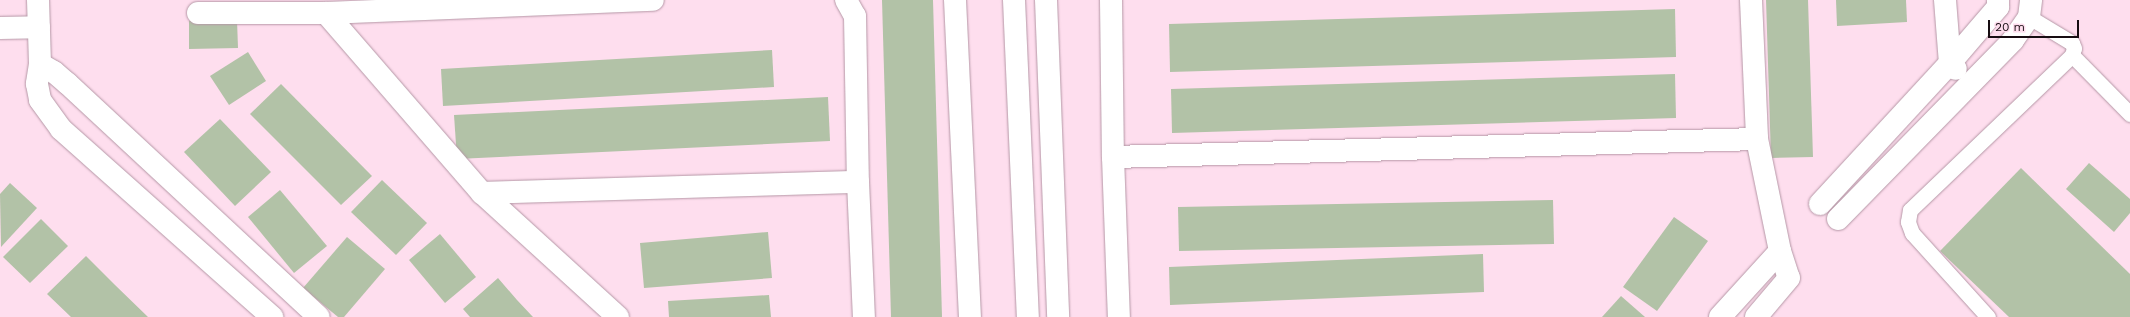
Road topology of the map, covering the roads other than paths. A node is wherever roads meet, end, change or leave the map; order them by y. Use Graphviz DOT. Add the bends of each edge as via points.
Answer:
graph roads {
  1 [pos="38,0"];
  2 [pos="652,0"];
  3 [pos="846,0"];
  4 [pos="954,0"];
  5 [pos="1014,0"];
  6 [pos="1046,0"];
  7 [pos="1111,0"];
  8 [pos="1751,0"];
  9 [pos="1945,0"];
  10 [pos="1998,0"];
  11 [pos="2030,8"];
  12 [pos="198,12"];
  13 [pos="326,13"];
  14 [pos="39,27"];
  15 [pos="0,28"];
  16 [pos="1047,49"];
  17 [pos="1017,51"];
  18 [pos="2072,55"];
  19 [pos="1950,63"];
  20 [pos="40,64"];
  21 [pos="1972,84"];
  22 [pos="2130,114"];
  23 [pos="1757,139"];
  24 [pos="1113,157"];
  25 [pos="858,182"];
  26 [pos="482,193"];
  27 [pos="1820,204"];
  28 [pos="1053,208"];
  29 [pos="1024,210"];
  30 [pos="1838,219"];
  31 [pos="1780,251"];
  32 [pos="272,317"];
  33 [pos="319,317"];
  34 [pos="618,317"];
  35 [pos="864,317"];
  36 [pos="970,317"];
  37 [pos="1028,317"];
  38 [pos="1058,317"];
  39 [pos="1119,317"];
  40 [pos="1720,317"];
  41 [pos="1756,317"];
  42 [pos="1988,317"];
  1 -- 14 [label="street"];
  2 -- 13 [label="street"];
  3 -- 25 [label="street" via="855,16"];
  4 -- 36 [label="street"];
  5 -- 17 [label="street"];
  6 -- 16 [label="street"];
  7 -- 24 [label="street"];
  8 -- 23 [label="street"];
  9 -- 19 [label="street"];
  10 -- 19 [label="street" via="1998,7"];
  11 -- 18 [label="lane" via="2072,43"];
  11 -- 21 [label="street" via="2013,40"];
  12 -- 13 [label="street"];
  13 -- 26 [label="street"];
  14 -- 15 [label="street"];
  14 -- 20 [label="street"];
  16 -- 17 [label="street"];
  16 -- 28 [label="street"];
  17 -- 29 [label="street"];
  18 -- 22 [label="lane"];
  18 -- 42 [label="lane" via="1910,210 1908,222 1912,233"];
  19 -- 21 [label="street"];
  19 -- 27 [label="street"];
  20 -- 32 [label="street" via="37,84 40,100 61,129"];
  20 -- 33 [label="street" via="68,84"];
  21 -- 30 [label="street"];
  23 -- 24 [label="street"];
  23 -- 31 [label="street"];
  24 -- 39 [label="street"];
  25 -- 26 [label="street"];
  25 -- 35 [label="street"];
  26 -- 34 [label="street"];
  28 -- 29 [label="street"];
  28 -- 38 [label="street"];
  29 -- 37 [label="street"];
  31 -- 40 [label="street"];
  31 -- 41 [label="street" via="1789,278"];
}
